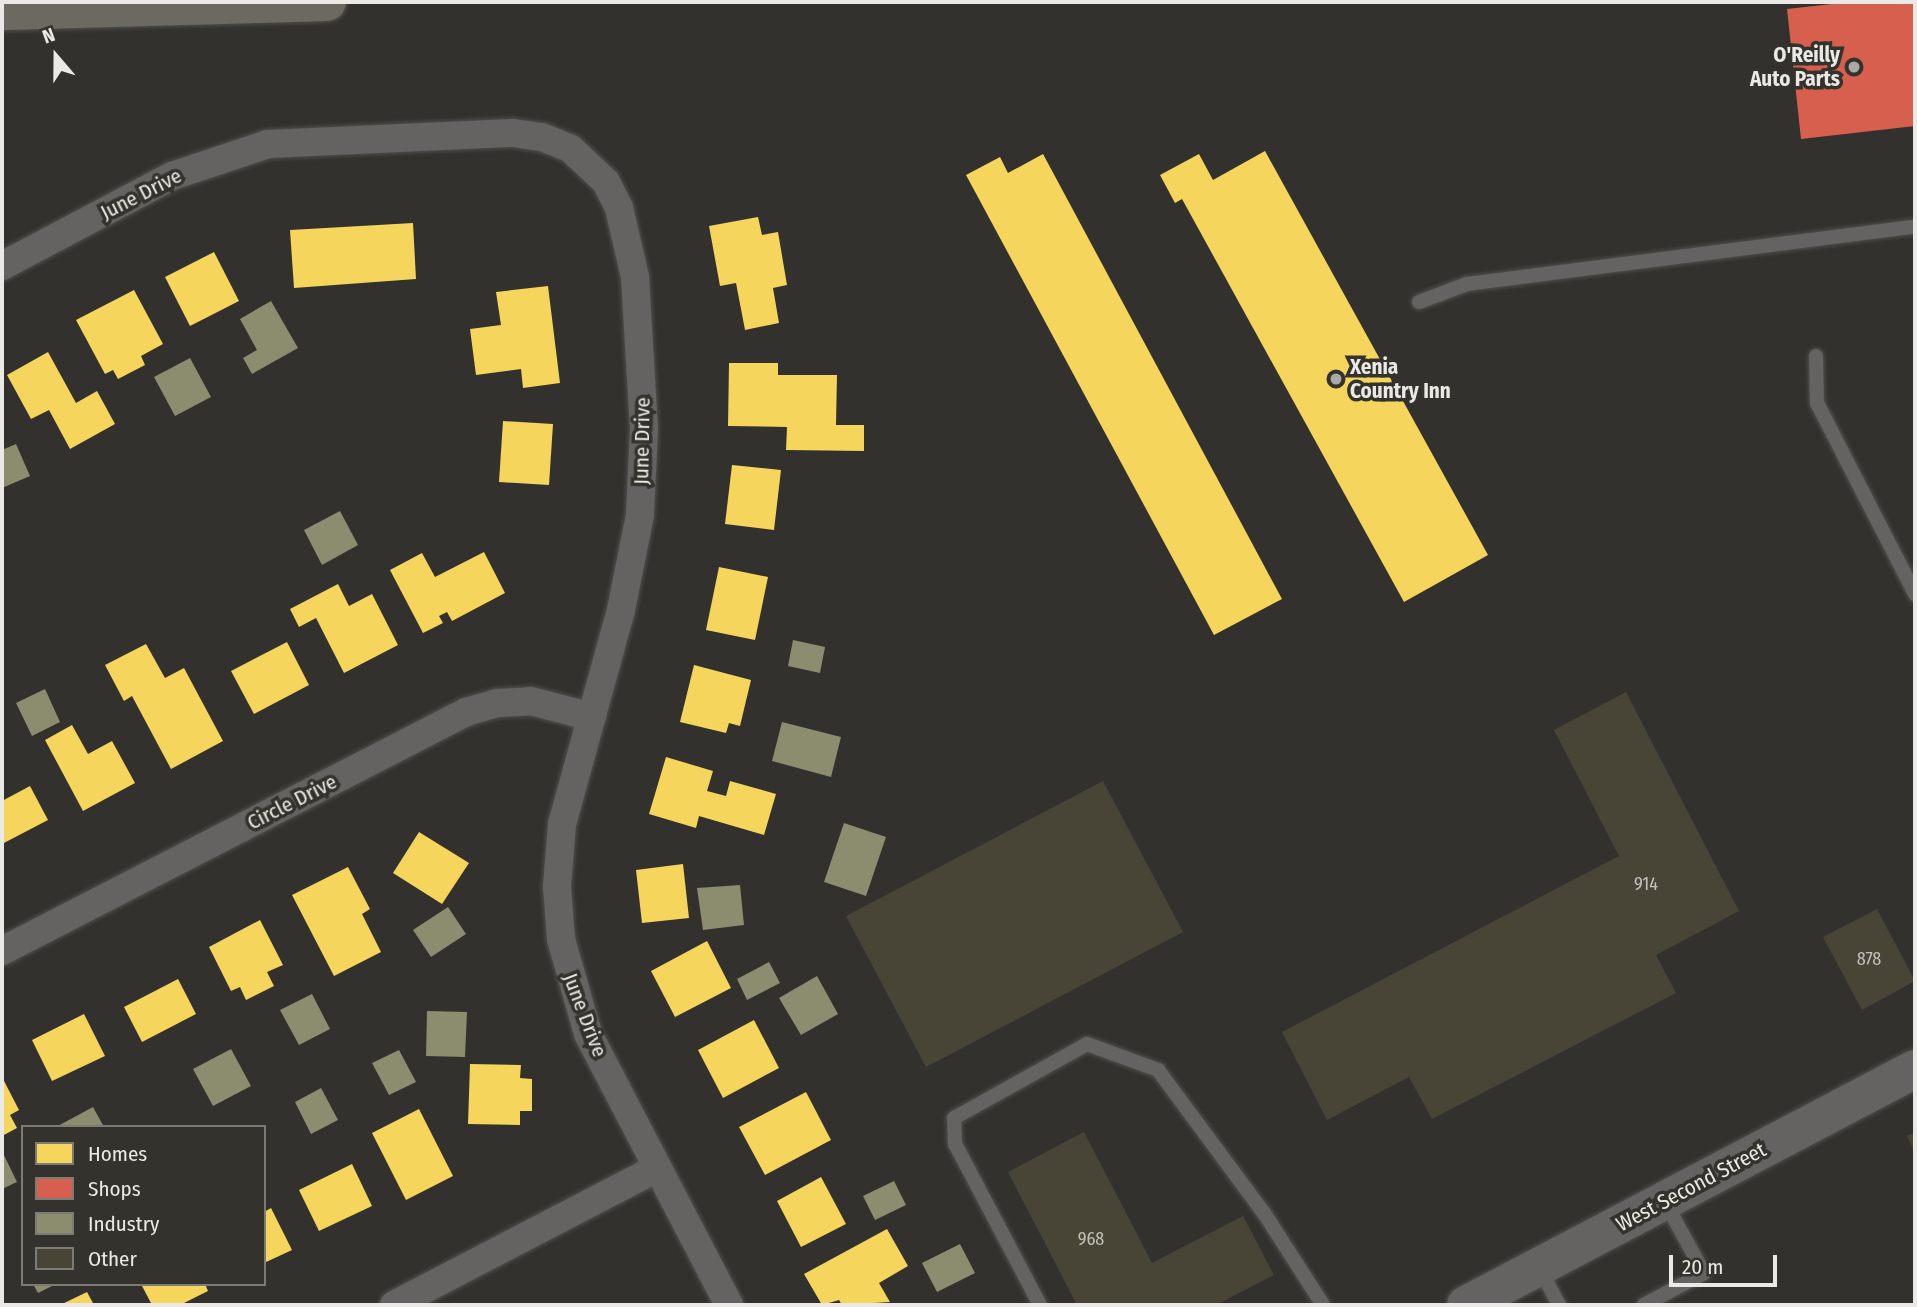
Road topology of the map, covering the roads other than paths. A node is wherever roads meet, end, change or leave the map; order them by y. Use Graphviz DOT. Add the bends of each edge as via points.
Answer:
graph roads {
  1 [pos="327,2"];
  2 [pos="2,11"];
  3 [pos="1915,227"];
  4 [pos="2,266"];
  5 [pos="1419,302"];
  6 [pos="1816,356"];
  7 [pos="1915,594"];
  8 [pos="592,718"];
  9 [pos="2,951"];
  10 [pos="1915,1069"];
  11 [pos="657,1168"];
  12 [pos="1665,1201"];
  13 [pos="1540,1268"];
  14 [pos="394,1305"];
  15 [pos="729,1305"];
  16 [pos="1040,1305"];
  17 [pos="1322,1305"];
  18 [pos="1466,1305"];
  19 [pos="1559,1305"];
  20 [pos="1644,1305"];
  1 -- 2 [label="main road"];
  3 -- 5 [label="lane" via="1467,284"];
  4 -- 8 [label="street, June Drive" via="172,176 268,145 513,134 542,137 571,149 596,169 619,208 635,277 641,343 640,515"];
  6 -- 7 [label="lane" via="1817,403"];
  8 -- 9 [label="street, Circle Drive" via="531,701 498,703 466,712"];
  8 -- 11 [label="street, June Drive" via="562,824 557,886 561,939 588,1034"];
  10 -- 12 [label="main road, West Second Street"];
  11 -- 14 [label="street"];
  11 -- 15 [label="street, June Drive"];
  12 -- 13 [label="main road, West Second Street"];
  12 -- 20 [label="lane" via="1704,1273"];
  13 -- 18 [label="main road, West Second Street"];
  13 -- 19 [label="lane"];
  16 -- 17 [label="lane" via="956,1144 954,1118 1087,1044 1158,1070 1264,1213"];
}
